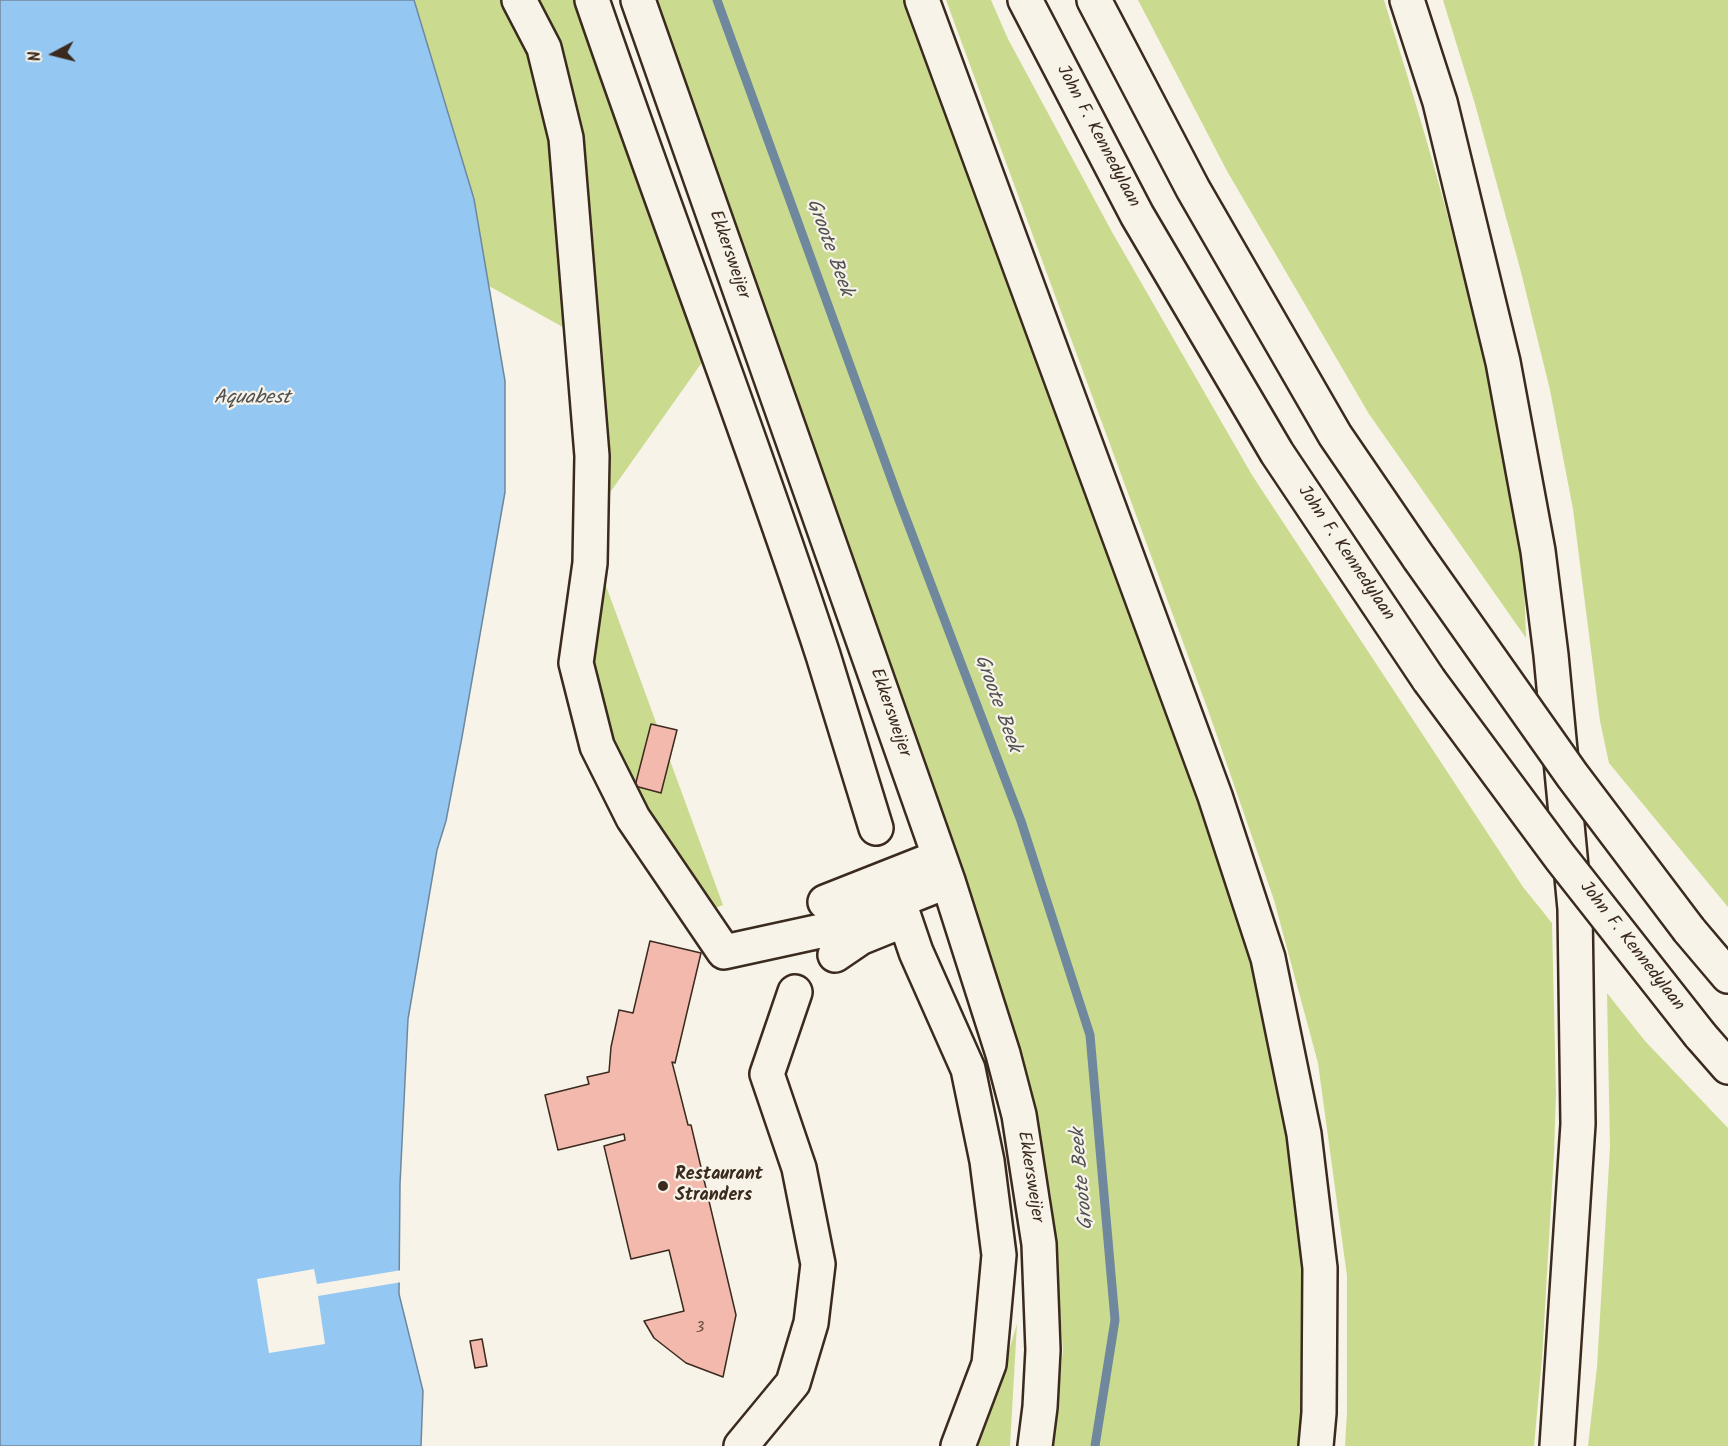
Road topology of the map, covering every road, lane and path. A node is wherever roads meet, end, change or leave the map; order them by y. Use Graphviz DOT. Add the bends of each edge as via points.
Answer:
graph roads {
  1 [pos="519,0"];
  2 [pos="592,0"];
  3 [pos="638,0"];
  4 [pos="922,0"];
  5 [pos="1025,0"];
  6 [pos="1094,0"];
  7 [pos="1407,0"];
  8 [pos="876,828"];
  9 [pos="947,880"];
  10 [pos="902,911"];
  11 [pos="828,929"];
  12 [pos="1728,976"];
  13 [pos="795,992"];
  14 [pos="1728,1067"];
  15 [pos="741,1446"];
  16 [pos="958,1446"];
  17 [pos="1035,1446"];
  18 [pos="1316,1446"];
  19 [pos="1557,1446"];
  1 -- 11 [label="main road" via="544,48 566,138 592,456 590,563 576,663 597,746 633,818 724,952"];
  2 -- 8 [label="main road" via="823,655"];
  3 -- 9 [label="main road, Ekkersweijer"];
  4 -- 18 [label="main road" via="1215,796 1268,957 1304,1134 1320,1268"];
  5 -- 14 [label="main road, John F. Kennedylaan, bridge" via="1137,215 1277,453 1430,680 1560,857"];
  6 -- 12 [label="main road, bridge" via="1193,189 1329,425 1572,775"];
  7 -- 19 [label="main road" via="1440,102 1503,362 1538,550 1551,655 1575,909 1578,1124"];
  9 -- 10 [label="main road"];
  9 -- 11 [label="main road"];
  9 -- 17 [label="main road, Ekkersweijer" via="1020,1115 1040,1244 1043,1350"];
  10 -- 11 [label="main road"];
  10 -- 16 [label="main road" via="968,1069 987,1161 999,1255 989,1364"];
  13 -- 15 [label="main road" via="767,1074 799,1168 818,1264 811,1323 793,1383"];
}
